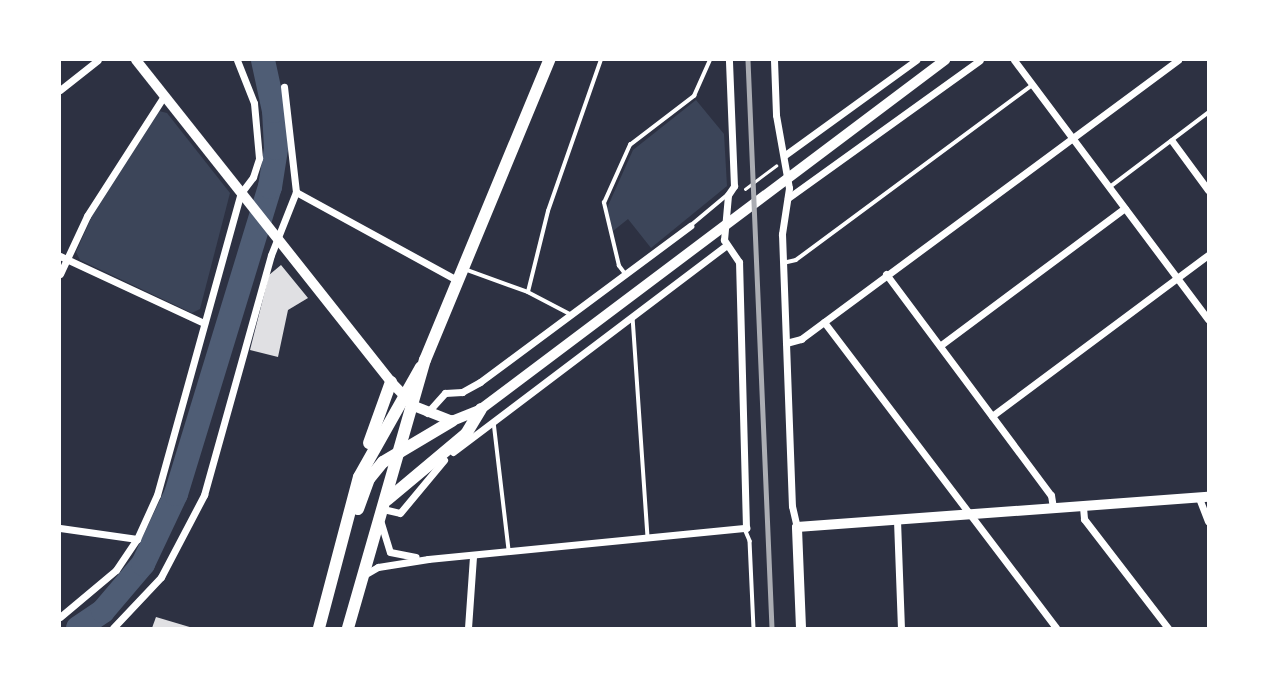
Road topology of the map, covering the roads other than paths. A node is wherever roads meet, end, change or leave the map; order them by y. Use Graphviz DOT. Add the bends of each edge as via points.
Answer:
graph roads {
  1 [pos="99,60"];
  2 [pos="136,60"];
  3 [pos="237,60"];
  4 [pos="549,60"];
  5 [pos="601,60"];
  6 [pos="710,60"];
  7 [pos="729,60"];
  8 [pos="774,60"];
  9 [pos="916,60"];
  10 [pos="945,60"];
  11 [pos="980,60"];
  12 [pos="1014,60"];
  13 [pos="1178,60"];
  14 [pos="1032,84"];
  15 [pos="284,87"];
  16 [pos="60,90"];
  17 [pos="164,96"];
  18 [pos="1209,113"];
  19 [pos="1073,137"];
  20 [pos="1172,141"];
  21 [pos="784,158"];
  22 [pos="1110,187"];
  23 [pos="1209,190"];
  24 [pos="296,192"];
  25 [pos="241,193"];
  26 [pos="728,195"];
  27 [pos="788,198"];
  28 [pos="1125,208"];
  29 [pos="690,226"];
  30 [pos="279,241"];
  31 [pos="727,245"];
  32 [pos="1209,255"];
  33 [pos="63,258"];
  34 [pos="783,263"];
  35 [pos="60,274"];
  36 [pos="460,274"];
  37 [pos="625,274"];
  38 [pos="886,274"];
  39 [pos="1178,278"];
  40 [pos="528,292"];
  41 [pos="570,314"];
  42 [pos="633,317"];
  43 [pos="1209,319"];
  44 [pos="824,322"];
  45 [pos="204,323"];
  46 [pos="786,343"];
  47 [pos="940,345"];
  48 [pos="425,361"];
  49 [pos="391,382"];
  50 [pos="403,396"];
  51 [pos="414,406"];
  52 [pos="481,409"];
  53 [pos="427,413"];
  54 [pos="992,416"];
  55 [pos="452,421"];
  56 [pos="494,422"];
  57 [pos="400,450"];
  58 [pos="359,477"];
  59 [pos="1204,497"];
  60 [pos="1083,507"];
  61 [pos="1054,508"];
  62 [pos="383,510"];
  63 [pos="968,516"];
  64 [pos="897,520"];
  65 [pos="1209,521"];
  66 [pos="797,527"];
  67 [pos="60,528"];
  68 [pos="745,529"];
  69 [pos="137,539"];
  70 [pos="648,539"];
  71 [pos="509,552"];
  72 [pos="473,556"];
  73 [pos="428,559"];
  74 [pos="334,575"];
  75 [pos="359,585"];
  76 [pos="60,617"];
  77 [pos="113,628"];
  78 [pos="319,628"];
  79 [pos="348,628"];
  80 [pos="468,628"];
  81 [pos="754,628"];
  82 [pos="801,628"];
  83 [pos="901,628"];
  84 [pos="1056,628"];
  85 [pos="1168,628"];
  1 -- 16 [label="street"];
  2 -- 17 [label="street"];
  3 -- 25 [label="street" via="254,103 259,141 257,168"];
  4 -- 36 [label="main road"];
  5 -- 40 [label="lane" via="548,211"];
  6 -- 37 [label="lane" via="694,96 630,145 604,203 602,209"];
  7 -- 26 [label="street" via="734,183"];
  8 -- 21 [label="street" via="776,115"];
  9 -- 21 [label="street"];
  10 -- 52 [label="street"];
  11 -- 27 [label="street"];
  12 -- 14 [label="street"];
  13 -- 19 [label="street"];
  14 -- 19 [label="street"];
  14 -- 34 [label="lane" via="796,260"];
  15 -- 24 [label="street"];
  17 -- 25 [label="street"];
  17 -- 33 [label="street"];
  18 -- 20 [label="lane"];
  19 -- 22 [label="street"];
  19 -- 38 [label="street"];
  20 -- 22 [label="lane"];
  20 -- 23 [label="street"];
  21 -- 27 [label="street"];
  22 -- 28 [label="street"];
  24 -- 30 [label="street"];
  24 -- 36 [label="street"];
  25 -- 30 [label="street"];
  25 -- 45 [label="street"];
  26 -- 29 [label="lane"];
  26 -- 31 [label="street"];
  27 -- 34 [label="street"];
  28 -- 39 [label="street"];
  28 -- 47 [label="street"];
  29 -- 37 [label="street"];
  30 -- 49 [label="street"];
  30 -- 77 [label="street" via="271,255 201,502 161,577"];
  31 -- 42 [label="street"];
  31 -- 68 [label="street" via="739,262"];
  32 -- 39 [label="street"];
  33 -- 35 [label="street"];
  33 -- 45 [label="street"];
  34 -- 46 [label="street"];
  36 -- 40 [label="lane"];
  36 -- 48 [label="main road"];
  37 -- 41 [label="street"];
  38 -- 44 [label="street"];
  38 -- 47 [label="street"];
  39 -- 43 [label="street"];
  39 -- 54 [label="street"];
  40 -- 41 [label="lane"];
  41 -- 53 [label="street" via="471,387 445,393"];
  42 -- 56 [label="street"];
  42 -- 70 [label="lane"];
  44 -- 46 [label="street" via="801,339"];
  44 -- 63 [label="street"];
  45 -- 69 [label="street" via="157,495"];
  46 -- 66 [label="street" via="792,506"];
  47 -- 54 [label="street"];
  48 -- 50 [label="main road"];
  48 -- 51 [label="main road"];
  49 -- 50 [label="street"];
  49 -- 58 [label="main road"];
  50 -- 51 [label="street"];
  50 -- 58 [label="main road"];
  51 -- 53 [label="street"];
  51 -- 57 [label="main road"];
  52 -- 55 [label="street"];
  52 -- 62 [label="main road" via="466,434 399,486"];
  53 -- 55 [label="street"];
  54 -- 61 [label="street" via="1051,495"];
  55 -- 57 [label="main road"];
  56 -- 62 [label="street" via="440,464 400,513"];
  56 -- 71 [label="lane"];
  57 -- 62 [label="main road"];
  57 -- 74 [label="main road" via="369,479"];
  58 -- 74 [label="main road"];
  59 -- 60 [label="street"];
  59 -- 65 [label="street"];
  60 -- 61 [label="street"];
  60 -- 85 [label="street" via="1084,519"];
  61 -- 63 [label="street"];
  62 -- 73 [label="street" via="390,552"];
  62 -- 75 [label="main road"];
  63 -- 64 [label="street"];
  63 -- 84 [label="street"];
  64 -- 66 [label="street"];
  64 -- 83 [label="street"];
  66 -- 82 [label="street"];
  67 -- 69 [label="street"];
  68 -- 70 [label="street"];
  68 -- 81 [label="lane" via="750,541"];
  69 -- 76 [label="street" via="104,583"];
  70 -- 71 [label="street"];
  71 -- 72 [label="street"];
  72 -- 73 [label="street"];
  72 -- 80 [label="street"];
  73 -- 75 [label="street" via="374,568"];
  74 -- 78 [label="main road"];
  75 -- 79 [label="main road"];
}
